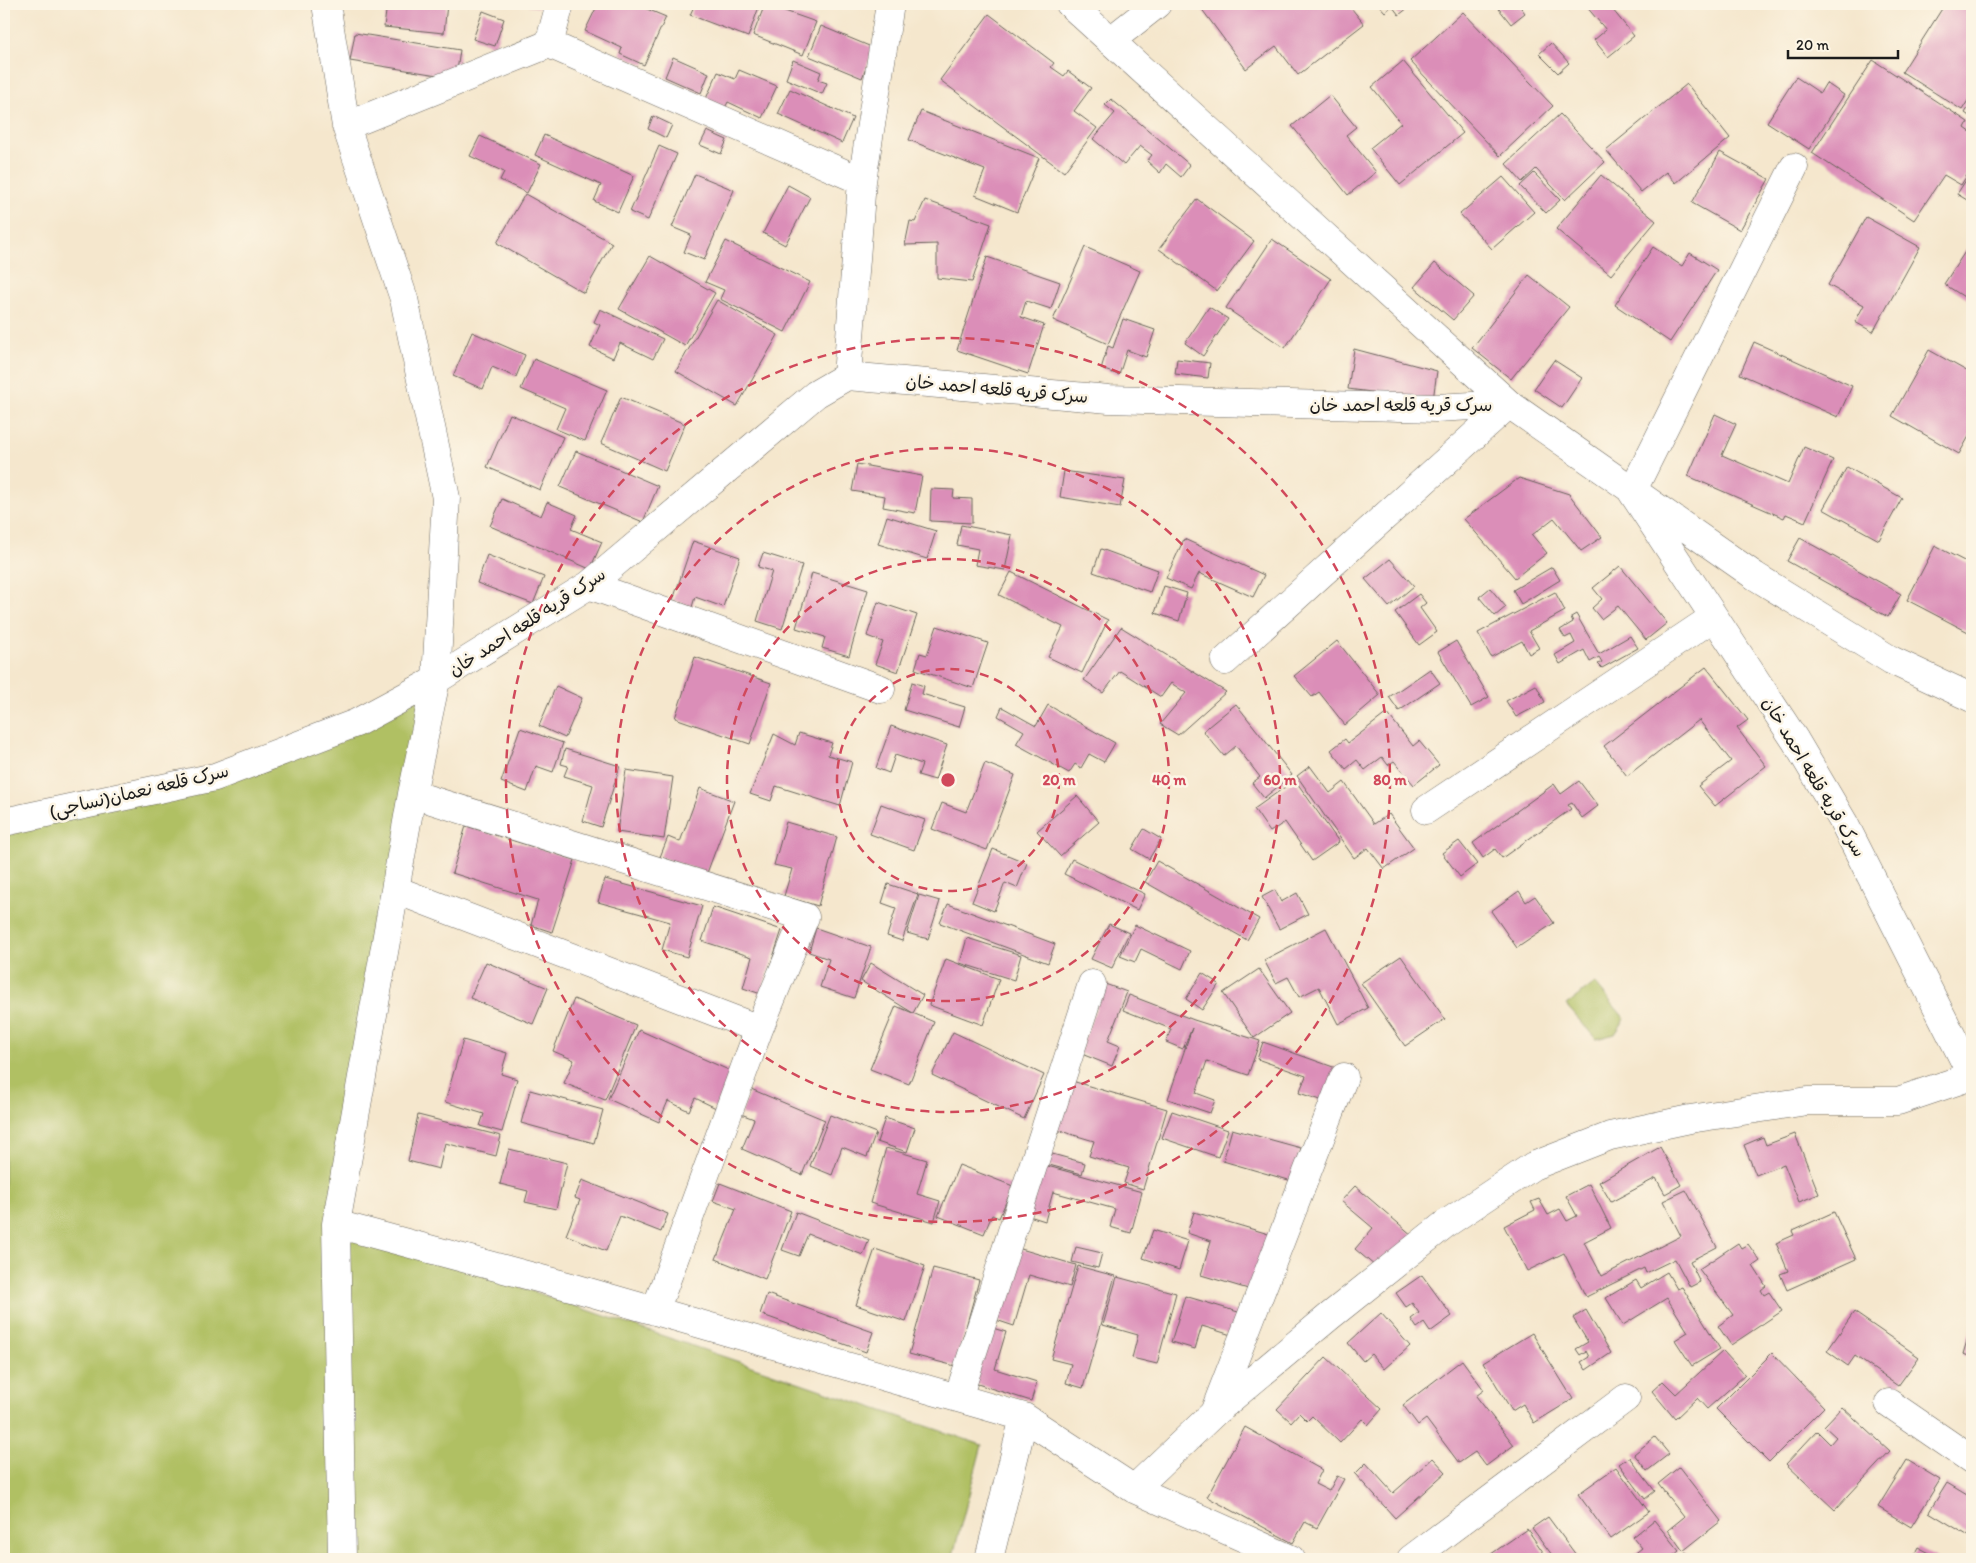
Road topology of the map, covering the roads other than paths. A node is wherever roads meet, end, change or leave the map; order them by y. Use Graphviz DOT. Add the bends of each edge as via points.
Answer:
graph roads {
  1 [pos="326,4"];
  2 [pos="560,4"];
  3 [pos="890,4"];
  4 [pos="1070,4"];
  5 [pos="1157,4"];
  6 [pos="1110,41"];
  7 [pos="549,44"];
  8 [pos="346,126"];
  9 [pos="1794,167"];
  10 [pos="862,181"];
  11 [pos="847,376"];
  12 [pos="1509,404"];
  13 [pos="1632,492"];
  14 [pos="589,585"];
  15 [pos="1714,617"];
  16 [pos="1225,661"];
  17 [pos="436,680"];
  18 [pos="881,689"];
  19 [pos="1972,698"];
  20 [pos="412,794"];
  21 [pos="1426,810"];
  22 [pos="4,822"];
  23 [pos="396,890"];
  24 [pos="1092,984"];
  25 [pos="759,1028"];
  26 [pos="1972,1076"];
  27 [pos="1344,1077"];
  28 [pos="336,1224"];
  29 [pos="655,1311"];
  30 [pos="958,1398"];
  31 [pos="1626,1398"];
  32 [pos="1889,1403"];
  33 [pos="1215,1412"];
  34 [pos="1024,1417"];
  35 [pos="1972,1460"];
  36 [pos="1134,1489"];
  37 [pos="342,1559"];
  38 [pos="990,1559"];
  39 [pos="1291,1559"];
  40 [pos="1410,1559"];
  1 -- 8 [label="street"];
  2 -- 7 [label="street"];
  3 -- 10 [label="street"];
  4 -- 6 [label="street"];
  5 -- 6 [label="street"];
  6 -- 12 [label="street"];
  7 -- 8 [label="street"];
  7 -- 10 [label="street"];
  8 -- 17 [label="street" via="404,298 446,498"];
  9 -- 13 [label="street"];
  10 -- 11 [label="street"];
  11 -- 12 [label="street, سرک قریه قلعه احمد خان" via="1109,399 1436,408"];
  11 -- 14 [label="street, سرک قریه قلعه احمد خان" via="816,394"];
  12 -- 13 [label="street, سرک قریه قلعه احمد خان"];
  12 -- 16 [label="street"];
  13 -- 15 [label="street, سرک قریه قلعه احمد خان"];
  13 -- 19 [label="street, سرک قریه قلعه احمد خان" via="1754,576 1891,660"];
  14 -- 17 [label="street, سرک قریه قلعه احمد خان"];
  14 -- 18 [label="street"];
  15 -- 21 [label="street"];
  15 -- 26 [label="street, سرک قریه قلعه احمد خان" via="1795,740 1844,822"];
  17 -- 20 [label="street"];
  17 -- 22 [label="street, سرک قلعه نعمان(نساجی)" via="356,723 215,777"];
  20 -- 23 [label="street"];
  20 -- 25 [label="street" via="805,917"];
  23 -- 25 [label="street"];
  23 -- 28 [label="street"];
  24 -- 30 [label="street"];
  25 -- 29 [label="street"];
  26 -- 33 [label="street" via="1898,1100 1807,1101 1690,1119 1619,1134 1533,1166 1444,1225"];
  27 -- 33 [label="street"];
  28 -- 29 [label="street"];
  28 -- 37 [label="street"];
  29 -- 30 [label="street"];
  30 -- 34 [label="street"];
  31 -- 40 [label="street"];
  32 -- 35 [label="street"];
  33 -- 36 [label="street"];
  34 -- 36 [label="street"];
  34 -- 38 [label="street"];
  36 -- 39 [label="street"];
}
